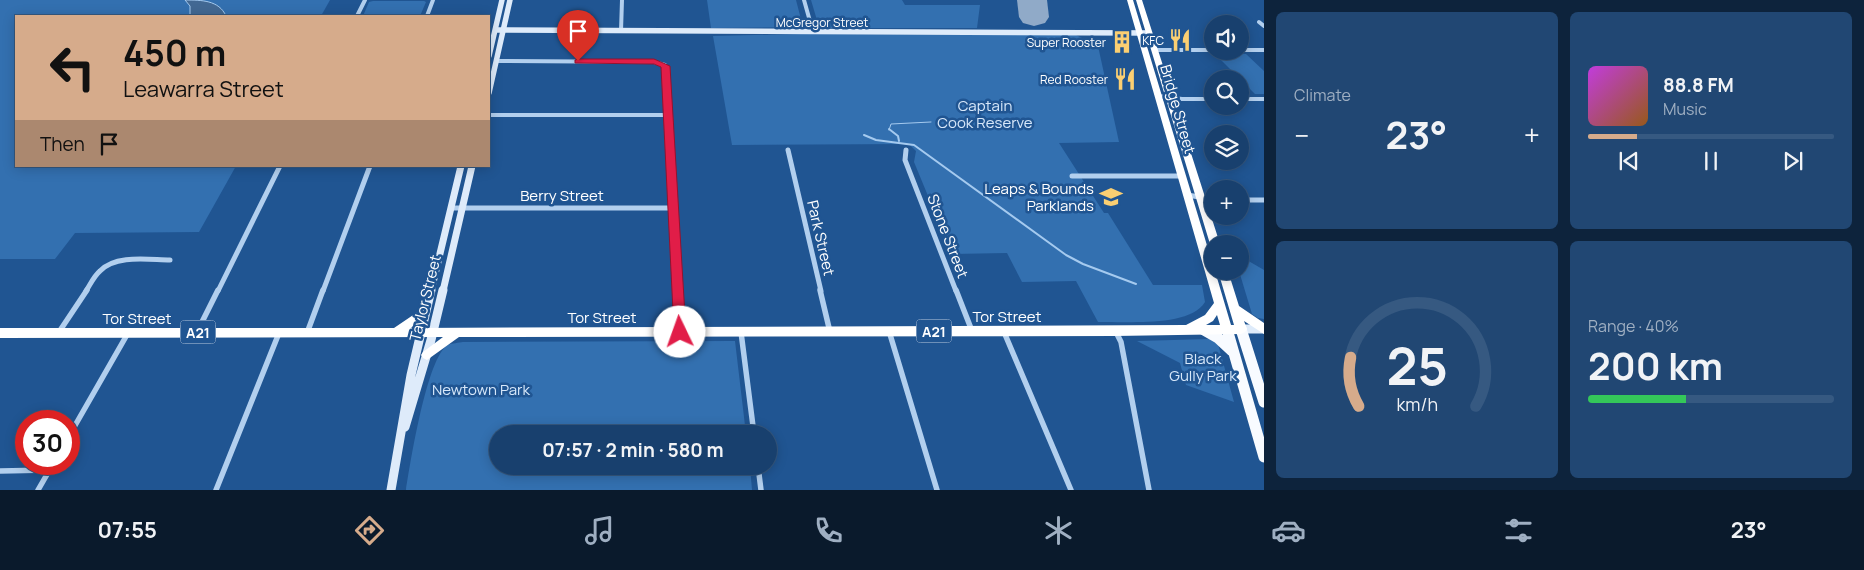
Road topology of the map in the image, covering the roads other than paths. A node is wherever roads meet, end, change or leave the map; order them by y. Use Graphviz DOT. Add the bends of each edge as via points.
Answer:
graph roads {
  1 [pos="365,0"];
  2 [pos="433,0"];
  3 [pos="502,0"];
  4 [pos="510,0"];
  5 [pos="622,0"];
  6 [pos="804,0"];
  7 [pos="1130,0"];
  8 [pos="1139,0"];
  9 [pos="358,15"];
  10 [pos="426,15"];
  11 [pos="1259,22"];
  12 [pos="1264,26"];
  13 [pos="495,30"];
  14 [pos="503,30"];
  15 [pos="621,31"];
  16 [pos="813,32"];
  17 [pos="1139,32"];
  18 [pos="1149,32"];
  19 [pos="1155,50"];
  20 [pos="1204,50"];
  21 [pos="1249,50"];
  22 [pos="1264,50"];
  23 [pos="490,52"];
  24 [pos="496,61"];
  25 [pos="490,88"];
  26 [pos="1158,96"];
  27 [pos="1169,98"];
  28 [pos="1204,99"];
  29 [pos="1249,99"];
  30 [pos="1264,99"];
  31 [pos="490,115"];
  32 [pos="669,115"];
  33 [pos="788,150"];
  34 [pos="906,150"];
  35 [pos="280,167"];
  36 [pos="370,167"];
  37 [pos="461,167"];
  38 [pos="472,167"];
  39 [pos="1072,176"];
  40 [pos="1182,176"];
  41 [pos="1187,194"];
  42 [pos="1201,197"];
  43 [pos="1204,198"];
  44 [pos="1249,200"];
  45 [pos="1264,200"];
  46 [pos="451,208"];
  47 [pos="462,208"];
  48 [pos="674,208"];
  49 [pos="1212,235"];
  50 [pos="170,260"];
  51 [pos="1226,280"];
  52 [pos="1219,304"];
  53 [pos="1235,309"];
  54 [pos="425,311"];
  55 [pos="1241,329"];
  56 [pos="1264,329"];
  57 [pos="1188,330"];
  58 [pos="1204,330"];
  59 [pos="1227,330"];
  60 [pos="972,331"];
  61 [pos="1004,331"];
  62 [pos="1115,331"];
  63 [pos="58,332"];
  64 [pos="128,332"];
  65 [pos="197,332"];
  66 [pos="279,332"];
  67 [pos="307,332"];
  68 [pos="396,332"];
  69 [pos="420,332"];
  70 [pos="680,332"];
  71 [pos="741,332"];
  72 [pos="830,332"];
  73 [pos="890,332"];
  74 [pos="0,333"];
  75 [pos="433,333"];
  76 [pos="456,333"];
  77 [pos="1233,352"];
  78 [pos="427,354"];
  79 [pos="1264,402"];
  80 [pos="80,417"];
  81 [pos="753,425"];
  82 [pos="401,436"];
  83 [pos="1264,458"];
  84 [pos="15,470"];
  85 [pos="0,471"];
  86 [pos="46,475"];
  87 [pos="759,475"];
  88 [pos="38,490"];
  89 [pos="216,490"];
  90 [pos="391,490"];
  91 [pos="761,490"];
  92 [pos="937,490"];
  93 [pos="1071,490"];
  94 [pos="1149,490"];
  1 -- 9 [label="street"];
  2 -- 10 [label="street"];
  3 -- 13 [label="street"];
  4 -- 14 [label="street"];
  5 -- 15 [label="street"];
  6 -- 16 [label="street"];
  7 -- 17 [label="highway, Bridge Street"];
  8 -- 18 [label="highway, Bridge Street"];
  11 -- 12 [label="street"];
  13 -- 14 [label="street, McGregor Street"];
  13 -- 23 [label="street"];
  14 -- 15 [label="street, McGregor Street"];
  14 -- 24 [label="street"];
  15 -- 16 [label="street, McGregor Street"];
  16 -- 17 [label="street, McGregor Street"];
  17 -- 18 [label="street, McGregor Street"];
  17 -- 26 [label="highway, Bridge Street"];
  18 -- 19 [label="highway, Bridge Street"];
  19 -- 20 [label="street"];
  19 -- 27 [label="highway, Bridge Street"];
  21 -- 22 [label="street"];
  24 -- 25 [label="street"];
  24 -- 32 [label="street" via="663,63"];
  26 -- 27 [label="street"];
  26 -- 40 [label="highway, Bridge Street"];
  27 -- 28 [label="street"];
  27 -- 42 [label="highway, Bridge Street"];
  29 -- 30 [label="street"];
  31 -- 32 [label="street"];
  32 -- 48 [label="street"];
  33 -- 72 [label="street, Park Street"];
  34 -- 60 [label="street, Stone Street" via="905,160"];
  35 -- 65 [label="street"];
  36 -- 67 [label="street"];
  37 -- 46 [label="street, Taylor Street"];
  38 -- 47 [label="street, Taylor Street"];
  39 -- 40 [label="street"];
  40 -- 41 [label="highway, Bridge Street"];
  41 -- 42 [label="street"];
  41 -- 52 [label="highway, Bridge Street"];
  42 -- 43 [label="street"];
  42 -- 49 [label="highway, Bridge Street"];
  44 -- 45 [label="street"];
  46 -- 47 [label="street, Berry Street"];
  46 -- 54 [label="street, Taylor Street"];
  47 -- 48 [label="street, Berry Street"];
  47 -- 75 [label="street, Taylor Street"];
  48 -- 70 [label="street"];
  50 -- 63 [label="street" via="120,260 100,270"];
  51 -- 53 [label="highway"];
  52 -- 57 [label="highway, A21" via="1209,318"];
  52 -- 59 [label="highway, Bridge Street"];
  53 -- 55 [label="highway"];
  53 -- 56 [label="highway"];
  54 -- 68 [label="highway"];
  54 -- 69 [label="street, Taylor Street"];
  55 -- 56 [label="street, Tor Street"];
  55 -- 59 [label="highway, Tor Street / A21"];
  55 -- 79 [label="main road"];
  57 -- 58 [label="highway, Tor Street / A21"];
  57 -- 62 [label="highway, Tor Street / A21"];
  58 -- 59 [label="highway, Tor Street / A21"];
  58 -- 77 [label="main road"];
  59 -- 77 [label="main road, Bridge Street"];
  60 -- 61 [label="highway, Tor Street / A21"];
  60 -- 73 [label="highway, Tor Street / A21"];
  61 -- 62 [label="highway, Tor Street / A21"];
  61 -- 93 [label="street"];
  62 -- 94 [label="street" via="1121,342"];
  63 -- 64 [label="highway, Tor Street / A21"];
  63 -- 74 [label="highway, Tor Street / A21"];
  64 -- 65 [label="highway, Tor Street / A21"];
  64 -- 80 [label="street"];
  65 -- 66 [label="highway, Tor Street / A21"];
  66 -- 67 [label="highway, Tor Street / A21"];
  66 -- 89 [label="street"];
  67 -- 68 [label="highway, Tor Street / A21"];
  68 -- 69 [label="highway, Tor Street / A21"];
  69 -- 75 [label="highway, Tor Street / A21"];
  69 -- 82 [label="street, Taylor Street"];
  70 -- 71 [label="highway, Tor Street / A21"];
  70 -- 76 [label="highway, Tor Street / A21"];
  71 -- 72 [label="highway, Tor Street / A21"];
  71 -- 81 [label="street"];
  72 -- 73 [label="highway, Tor Street / A21"];
  73 -- 92 [label="street"];
  75 -- 76 [label="highway, Tor Street / A21"];
  75 -- 78 [label="street, Taylor Street"];
  76 -- 78 [label="highway"];
  77 -- 83 [label="main road, Bridge Street"];
  78 -- 82 [label="street, Taylor Street"];
  82 -- 90 [label="street, Taylor Street"];
  84 -- 85 [label="street"];
  86 -- 88 [label="street"];
  87 -- 91 [label="street"];
}
